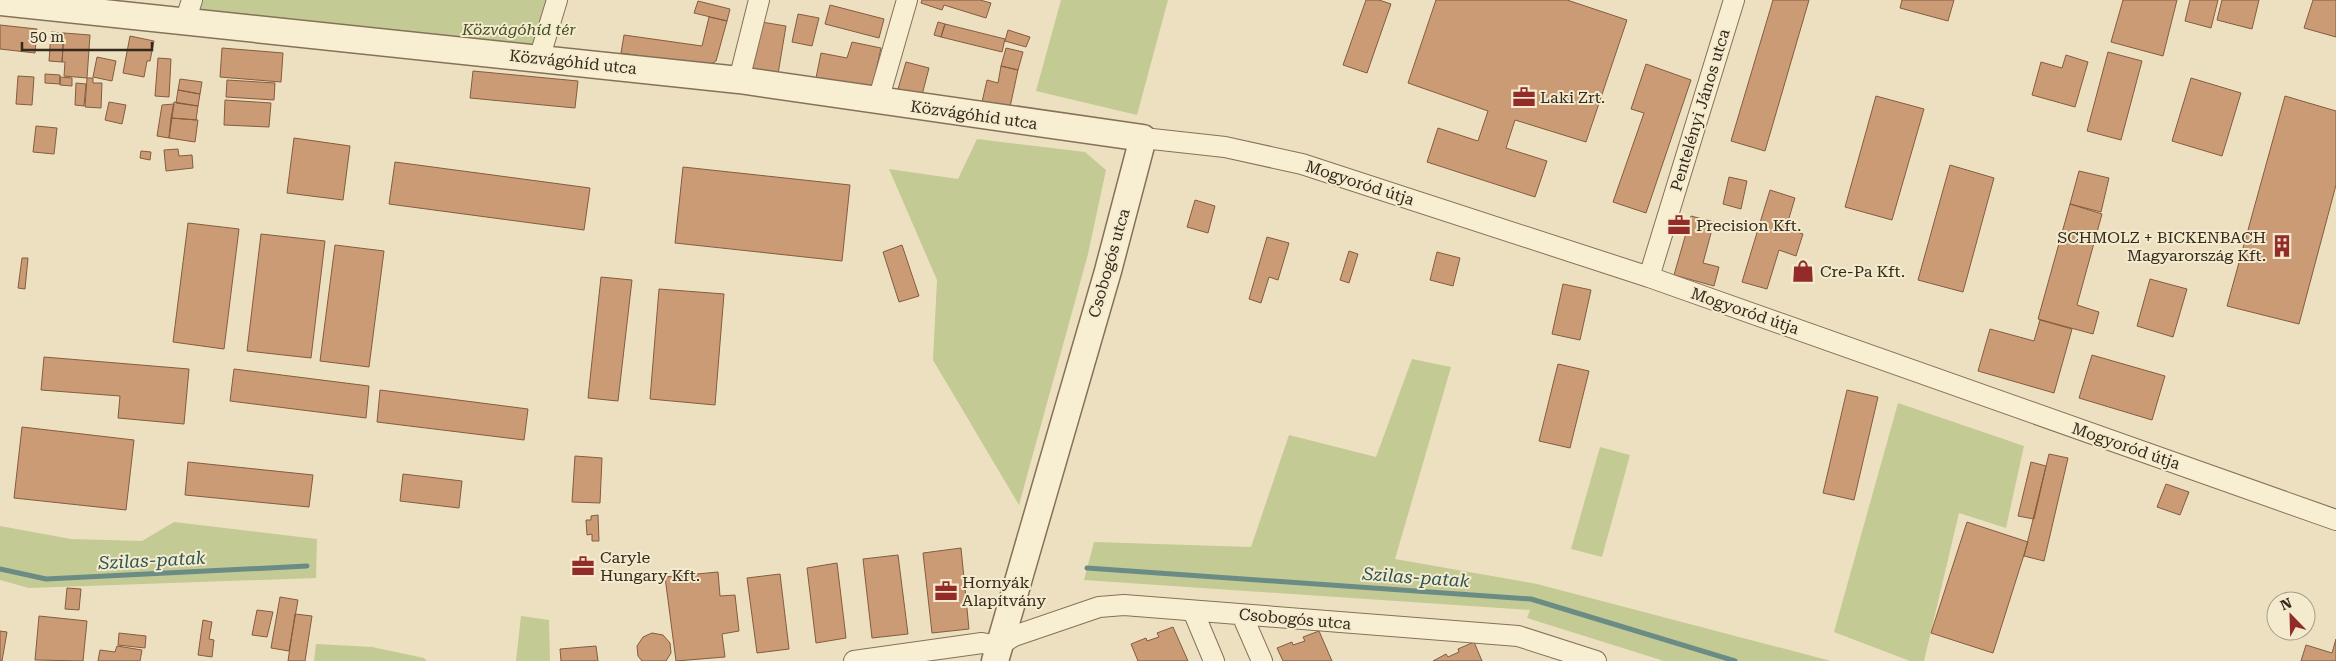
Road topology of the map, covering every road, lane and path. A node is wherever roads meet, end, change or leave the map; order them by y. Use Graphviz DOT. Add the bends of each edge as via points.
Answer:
graph roads {
  1 [pos="557,0"];
  2 [pos="759,0"];
  3 [pos="907,0"];
  4 [pos="1734,0"];
  5 [pos="8,2"];
  6 [pos="188,11"];
  7 [pos="539,59"];
  8 [pos="739,80"];
  9 [pos="878,101"];
  10 [pos="1143,138"];
  11 [pos="1649,277"];
  12 [pos="2336,520"];
  13 [pos="1193,611"];
  14 [pos="1242,615"];
  15 [pos="996,654"];
  16 [pos="854,661"];
  17 [pos="1214,661"];
  18 [pos="1262,661"];
  19 [pos="1596,661"];
  1 -- 7 [label="street"];
  2 -- 8 [label="street"];
  3 -- 9 [label="street"];
  4 -- 11 [label="street, Pentelényi János utca"];
  5 -- 6 [label="street, Közvágóhíd utca"];
  6 -- 7 [label="street, Közvágóhíd utca"];
  7 -- 8 [label="street, Közvágóhíd utca"];
  8 -- 9 [label="street, Közvágóhíd utca"];
  9 -- 10 [label="street, Közvágóhíd utca"];
  10 -- 11 [label="street, Mogyoród útja" via="1225,147 1302,164"];
  10 -- 15 [label="street, Csobogós utca" via="1108,271"];
  11 -- 12 [label="street, Mogyoród útja"];
  13 -- 14 [label="street, Csobogós utca"];
  13 -- 15 [label="street, Csobogós utca" via="1124,605 1099,607 1014,636"];
  13 -- 17 [label="street"];
  14 -- 18 [label="street"];
  14 -- 19 [label="street, Csobogós utca" via="1518,636"];
  15 -- 16 [label="street" via="982,643"];
}
